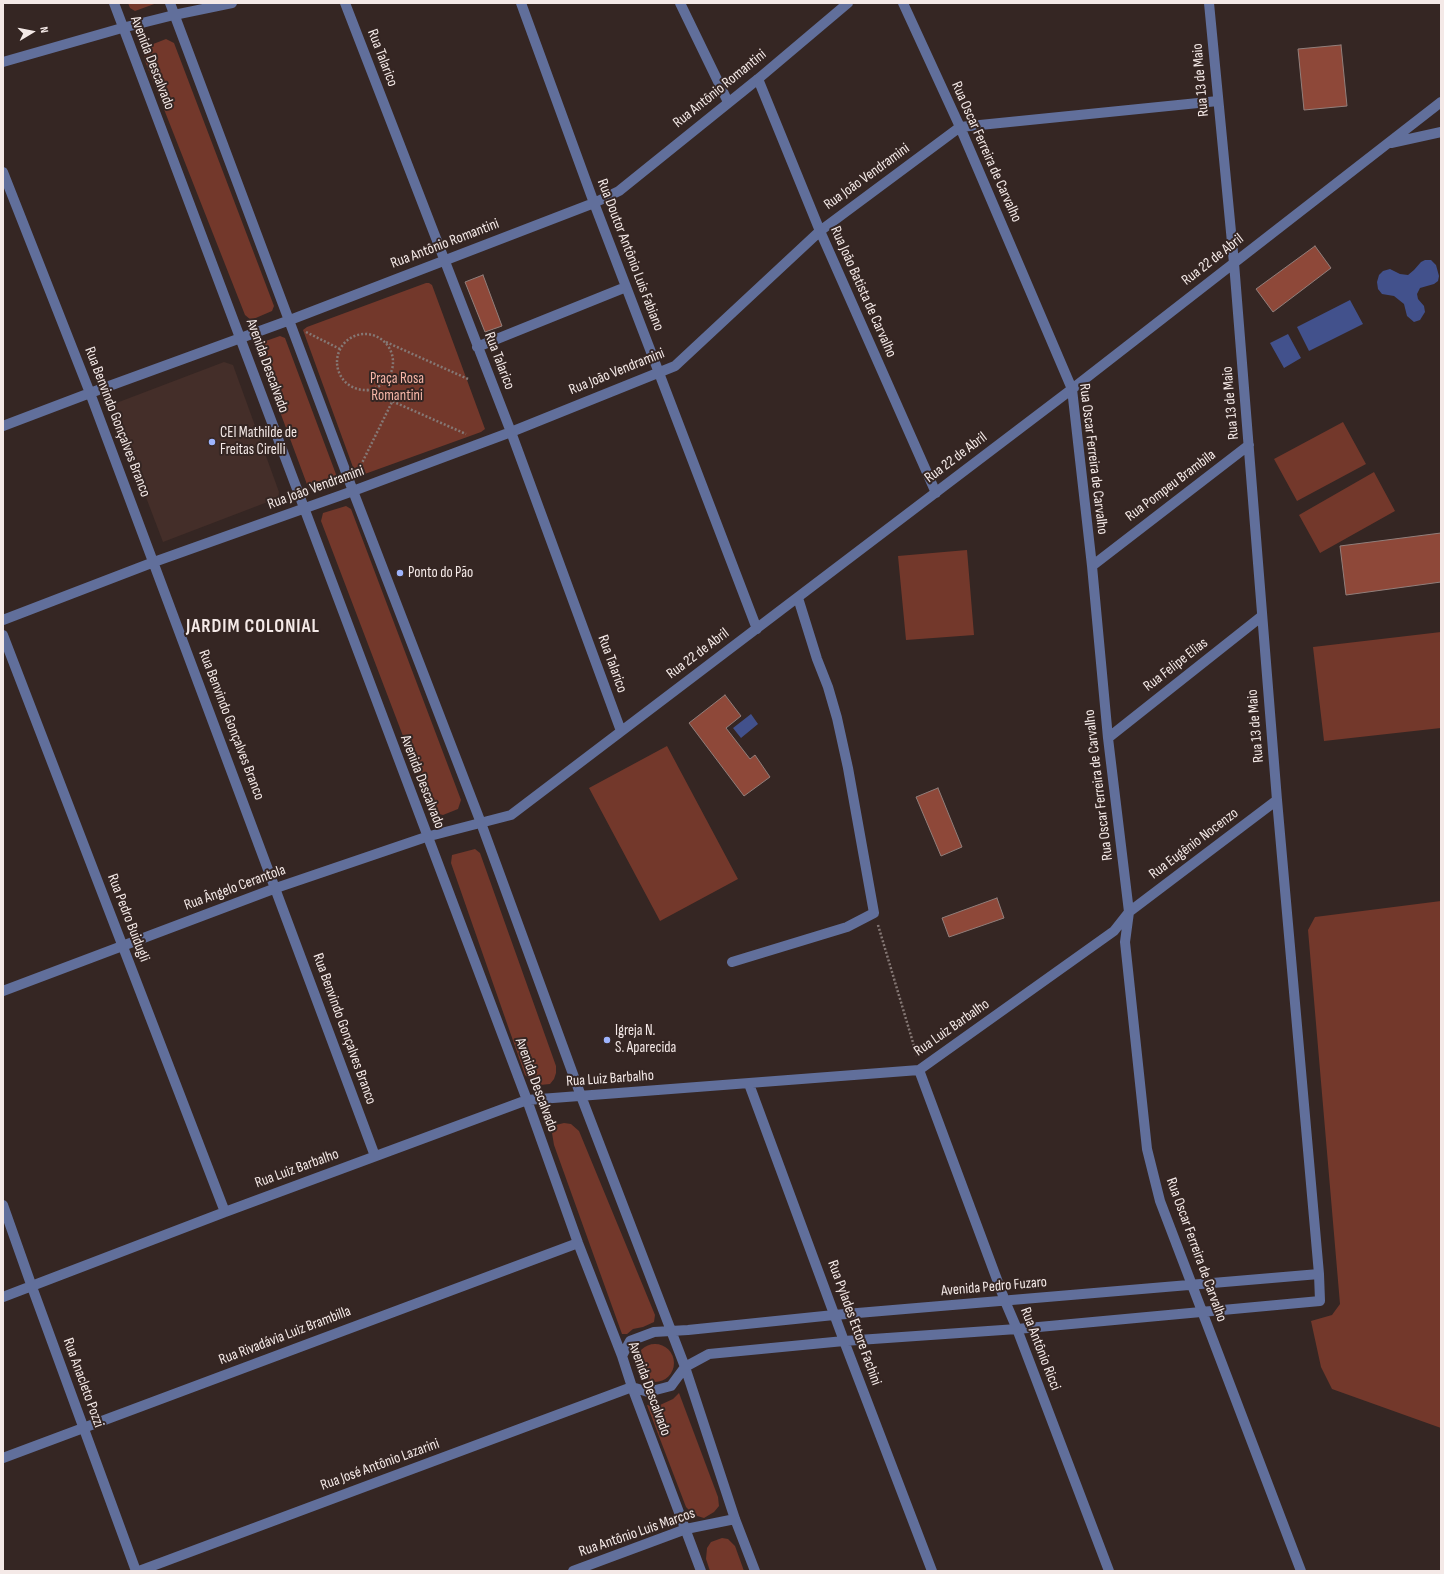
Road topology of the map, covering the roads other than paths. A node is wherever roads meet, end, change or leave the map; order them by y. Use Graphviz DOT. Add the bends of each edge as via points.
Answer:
graph roads {
  1 [pos="114,3"];
  2 [pos="170,3"];
  3 [pos="232,3"];
  4 [pos="344,3"];
  5 [pos="521,3"];
  6 [pos="680,3"];
  7 [pos="848,3"];
  8 [pos="903,3"];
  9 [pos="1209,3"];
  10 [pos="174,15"];
  11 [pos="122,28"];
  12 [pos="3,62"];
  13 [pos="758,79"];
  14 [pos="1218,101"];
  15 [pos="728,102"];
  16 [pos="1441,102"];
  17 [pos="960,127"];
  18 [pos="1441,132"];
  19 [pos="1387,144"];
  20 [pos="3,172"];
  21 [pos="594,203"];
  22 [pos="820,231"];
  23 [pos="444,260"];
  24 [pos="1234,263"];
  25 [pos="626,287"];
  26 [pos="290,320"];
  27 [pos="241,338"];
  28 [pos="477,347"];
  29 [pos="659,372"];
  30 [pos="1072,389"];
  31 [pos="90,393"];
  32 [pos="3,426"];
  33 [pos="511,432"];
  34 [pos="1249,445"];
  35 [pos="353,491"];
  36 [pos="936,493"];
  37 [pos="303,508"];
  38 [pos="154,562"];
  39 [pos="1092,566"];
  40 [pos="798,598"];
  41 [pos="1262,616"];
  42 [pos="3,620"];
  43 [pos="757,629"];
  44 [pos="3,635"];
  45 [pos="620,731"];
  46 [pos="1108,738"];
  47 [pos="1277,800"];
  48 [pos="481,823"];
  49 [pos="426,837"];
  50 [pos="276,888"];
  51 [pos="1129,912"];
  52 [pos="123,946"];
  53 [pos="732,962"];
  54 [pos="3,991"];
  55 [pos="919,1070"];
  56 [pos="749,1084"];
  57 [pos="581,1096"];
  58 [pos="527,1100"];
  59 [pos="375,1156"];
  60 [pos="3,1205"];
  61 [pos="225,1212"];
  62 [pos="578,1243"];
  63 [pos="1319,1274"];
  64 [pos="1192,1284"];
  65 [pos="32,1287"];
  66 [pos="3,1298"];
  67 [pos="1005,1301"];
  68 [pos="1202,1312"];
  69 [pos="834,1314"];
  70 [pos="1017,1329"];
  71 [pos="671,1332"];
  72 [pos="844,1341"];
  73 [pos="622,1356"];
  74 [pos="685,1367"];
  75 [pos="632,1387"];
  76 [pos="83,1428"];
  77 [pos="3,1458"];
  78 [pos="735,1519"];
  79 [pos="686,1529"];
  80 [pos="137,1571"];
  81 [pos="573,1571"];
  82 [pos="701,1571"];
  83 [pos="755,1571"];
  84 [pos="932,1571"];
  85 [pos="1109,1571"];
  86 [pos="1301,1571"];
  1 -- 11 [label="street, Avenida Descalvado"];
  2 -- 10 [label="street"];
  3 -- 10 [label="street"];
  4 -- 23 [label="street, Rua Talarico"];
  5 -- 21 [label="street, Rua Doutor Antônio Luis Fabiano"];
  6 -- 15 [label="street"];
  7 -- 13 [label="street, Rua Antônio Romantini"];
  8 -- 17 [label="street, Rua Oscar Ferreira de Carvalho"];
  9 -- 14 [label="street, Rua 13 de Maio"];
  10 -- 11 [label="street"];
  10 -- 26 [label="street"];
  11 -- 12 [label="street"];
  11 -- 27 [label="street, Avenida Descalvado"];
  13 -- 15 [label="street, Rua Antônio Romantini"];
  13 -- 22 [label="street, Rua João Batista de Carvalho"];
  14 -- 17 [label="street"];
  14 -- 24 [label="street, Rua 13 de Maio"];
  15 -- 21 [label="street, Rua Antônio Romantini" via="619,191"];
  16 -- 19 [label="street, Rua 22 de Abril"];
  17 -- 22 [label="street, Rua João Vendramini"];
  17 -- 30 [label="street, Rua Oscar Ferreira de Carvalho"];
  18 -- 19 [label="street"];
  19 -- 24 [label="street, Rua 22 de Abril"];
  20 -- 31 [label="street, Rua Benvindo Gonçalves Branco"];
  21 -- 23 [label="street, Rua Antônio Romantini"];
  21 -- 25 [label="street, Rua Doutor Antônio Luis Fabiano"];
  22 -- 29 [label="street, Rua João Vendramini" via="675,366"];
  22 -- 36 [label="street, Rua João Batista de Carvalho"];
  23 -- 26 [label="street, Rua Antônio Romantini"];
  23 -- 28 [label="street, Rua Talarico"];
  24 -- 30 [label="street, Rua 22 de Abril"];
  24 -- 34 [label="street, Rua 13 de Maio"];
  25 -- 28 [label="street"];
  25 -- 29 [label="street, Rua Doutor Antônio Luis Fabiano"];
  26 -- 27 [label="street, Rua Antônio Romantini"];
  26 -- 35 [label="street"];
  27 -- 31 [label="street, Rua Antônio Romantini"];
  27 -- 37 [label="street, Avenida Descalvado"];
  28 -- 33 [label="street, Rua Talarico"];
  29 -- 33 [label="street, Rua João Vendramini"];
  29 -- 43 [label="street, Rua Doutor Antônio Luis Fabiano"];
  30 -- 36 [label="street, Rua 22 de Abril"];
  30 -- 39 [label="street, Rua Oscar Ferreira de Carvalho"];
  31 -- 32 [label="street, Rua Antônio Romantini"];
  31 -- 38 [label="street, Rua Benvindo Gonçalves Branco"];
  33 -- 35 [label="street, Rua João Vendramini"];
  33 -- 45 [label="street, Rua Talarico"];
  34 -- 39 [label="street, Rua Pompeu Brambila"];
  34 -- 41 [label="street, Rua 13 de Maio"];
  35 -- 37 [label="street, Rua João Vendramini"];
  35 -- 48 [label="street"];
  36 -- 40 [label="street, Rua 22 de Abril"];
  37 -- 38 [label="street, Rua João Vendramini"];
  37 -- 49 [label="street, Avenida Descalvado"];
  38 -- 42 [label="street, Rua João Vendramini"];
  38 -- 50 [label="street, Rua Benvindo Gonçalves Branco"];
  39 -- 46 [label="street, Rua Oscar Ferreira de Carvalho"];
  40 -- 43 [label="street, Rua 22 de Abril"];
  40 -- 53 [label="street" via="837,718 874,913 847,927"];
  41 -- 46 [label="street, Rua Felipe Elias"];
  41 -- 47 [label="street, Rua 13 de Maio"];
  43 -- 45 [label="street, Rua 22 de Abril"];
  44 -- 52 [label="street, Rua Pedro Buidugli"];
  45 -- 48 [label="street, Rua 22 de Abril" via="511,815"];
  46 -- 51 [label="street, Rua Oscar Ferreira de Carvalho"];
  47 -- 51 [label="street, Rua Eugênio Nocenzo"];
  47 -- 63 [label="street, Rua 13 de Maio"];
  48 -- 49 [label="street, Rua Ângelo Cerantola"];
  48 -- 57 [label="street"];
  49 -- 50 [label="street, Rua Ângelo Cerantola"];
  49 -- 58 [label="street, Avenida Descalvado"];
  50 -- 52 [label="street, Rua Ângelo Cerantola"];
  50 -- 59 [label="street, Rua Benvindo Gonçalves Branco"];
  51 -- 55 [label="street, Rua Luiz Barbalho" via="1114,931"];
  51 -- 64 [label="street, Rua Oscar Ferreira de Carvalho" via="1125,942 1147,1149 1160,1201"];
  52 -- 54 [label="street, Rua Ângelo Cerantola"];
  52 -- 61 [label="street, Rua Pedro Buidugli"];
  55 -- 56 [label="street, Rua Luiz Barbalho"];
  55 -- 67 [label="street, Rua Antônio Ricci"];
  56 -- 57 [label="street, Rua Luiz Barbalho"];
  56 -- 69 [label="street, Rua Pylades Ettore Fachini"];
  57 -- 58 [label="street, Rua Luiz Barbalho"];
  57 -- 71 [label="street"];
  58 -- 59 [label="street, Rua Luiz Barbalho"];
  58 -- 62 [label="street, Avenida Descalvado"];
  59 -- 61 [label="street, Rua Luiz Barbalho"];
  60 -- 65 [label="street, Rua Anacleto Pozzi"];
  61 -- 65 [label="street, Rua Luiz Barbalho"];
  62 -- 73 [label="street, Avenida Descalvado"];
  62 -- 76 [label="street, Rua Rivadávia Luiz Brambilla"];
  63 -- 64 [label="street, Avenida Pedro Fuzaro"];
  63 -- 68 [label="street, Rua 13 de Maio" via="1320,1301"];
  64 -- 67 [label="street, Avenida Pedro Fuzaro"];
  64 -- 68 [label="street, Rua Oscar Ferreira de Carvalho"];
  65 -- 66 [label="street, Rua Luiz Barbalho"];
  65 -- 76 [label="street, Rua Anacleto Pozzi"];
  67 -- 69 [label="street, Avenida Pedro Fuzaro"];
  67 -- 70 [label="street, Rua Antônio Ricci"];
  68 -- 70 [label="street"];
  68 -- 86 [label="street, Rua Oscar Ferreira de Carvalho"];
  69 -- 71 [label="street, Avenida Pedro Fuzaro"];
  69 -- 72 [label="street, Rua Pylades Ettore Fachini"];
  70 -- 72 [label="street"];
  70 -- 85 [label="street, Rua Antônio Ricci"];
  71 -- 73 [label="street" via="654,1332 630,1341"];
  71 -- 74 [label="street"];
  72 -- 74 [label="street" via="709,1354"];
  72 -- 84 [label="street, Rua Pylades Ettore Fachini"];
  73 -- 75 [label="street, Avenida Descalvado"];
  74 -- 75 [label="street" via="671,1386 648,1392"];
  74 -- 78 [label="street"];
  75 -- 79 [label="street, Avenida Descalvado"];
  75 -- 80 [label="street, Rua José Antônio Lazarini"];
  76 -- 77 [label="street, Rua Rivadávia Luiz Brambilla"];
  76 -- 80 [label="street, Rua Anacleto Pozzi"];
  78 -- 79 [label="street, Rua Antônio Luis Marcos"];
  78 -- 83 [label="street"];
  79 -- 81 [label="street, Rua Antônio Luis Marcos"];
  79 -- 82 [label="street, Avenida Descalvado"];
}
